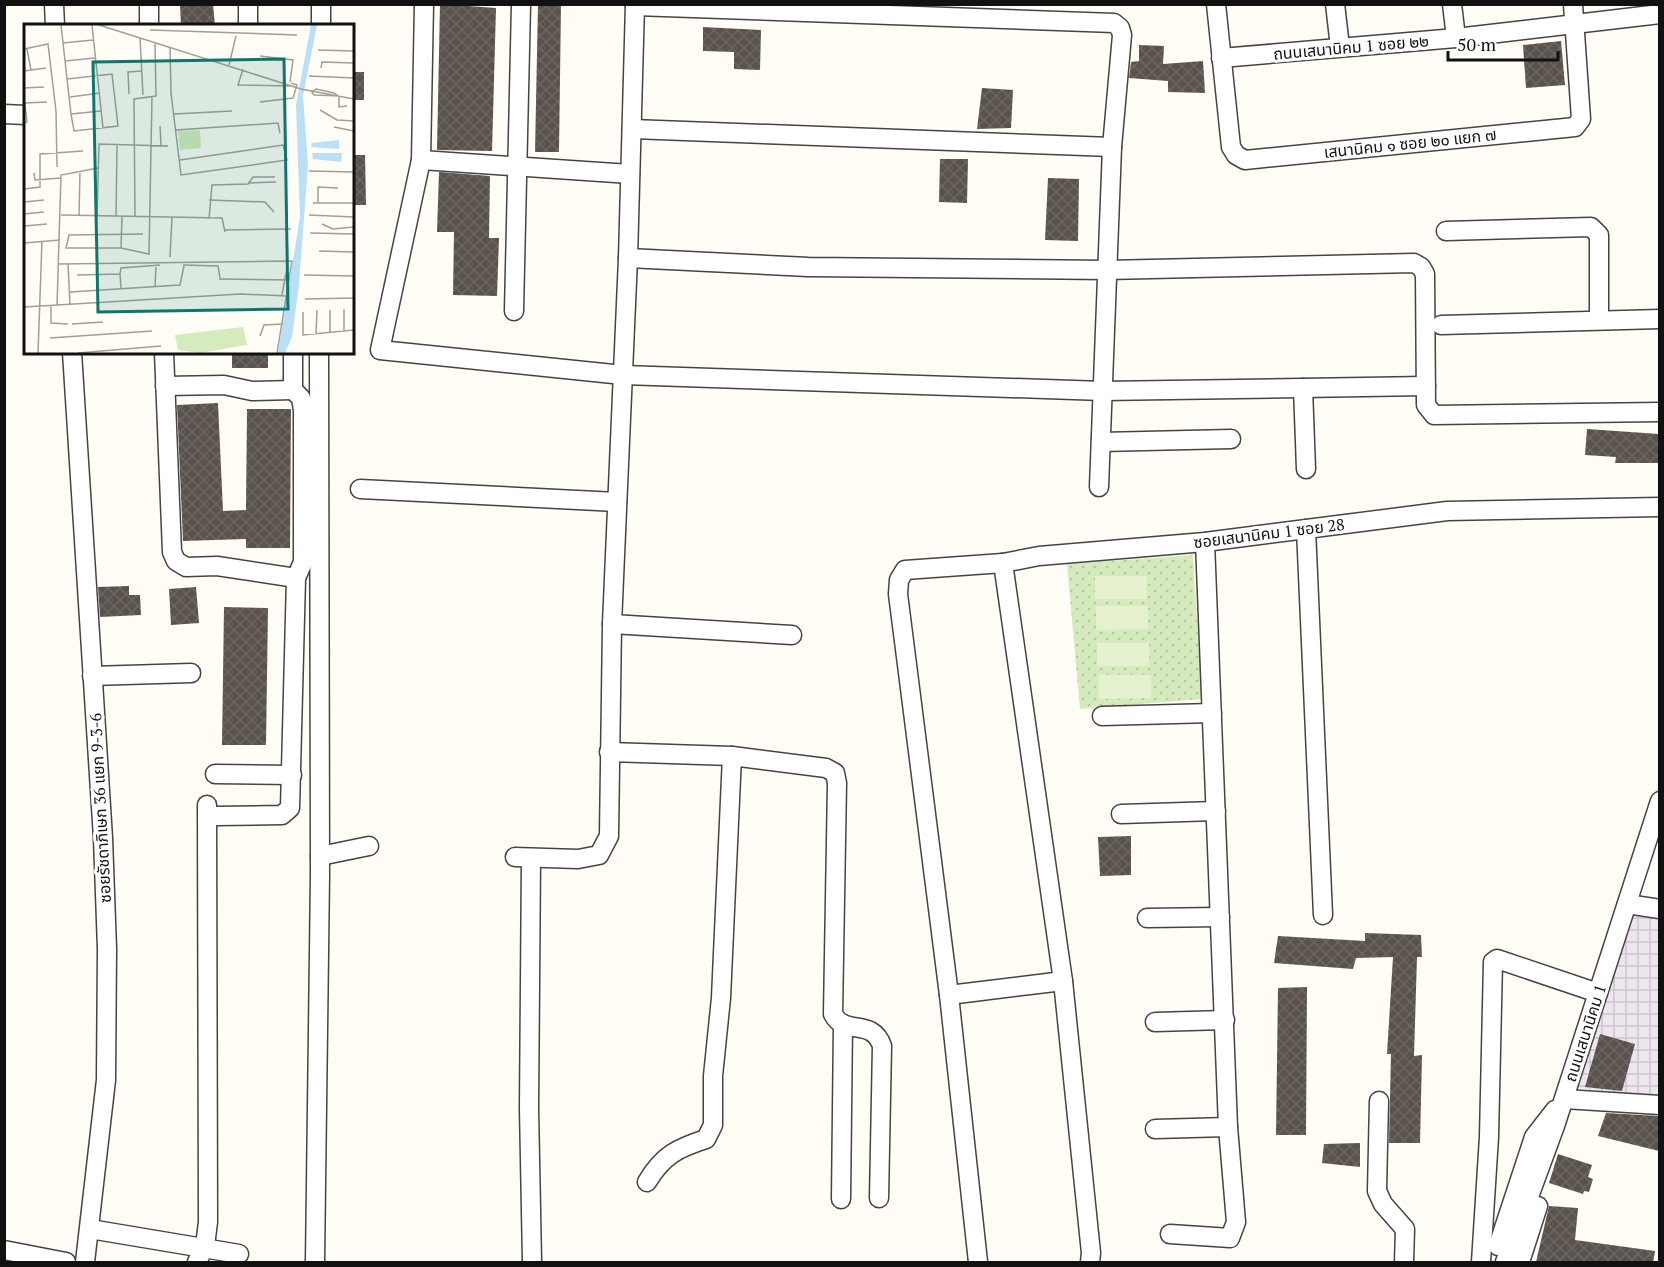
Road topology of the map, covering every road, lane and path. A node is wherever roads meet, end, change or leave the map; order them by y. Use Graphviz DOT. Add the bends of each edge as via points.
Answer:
graph roads {
  1 [pos="54,4"];
  2 [pos="148,4"];
  3 [pos="248,4"];
  4 [pos="321,4"];
  5 [pos="424,4"];
  6 [pos="521,4"];
  7 [pos="1216,4"];
  8 [pos="1335,4"];
  9 [pos="1452,4"];
  10 [pos="1573,4"];
  11 [pos="635,5"];
  12 [pos="959,12"];
  13 [pos="1659,14"];
  14 [pos="55,24"];
  15 [pos="149,24"];
  16 [pos="248,24"];
  17 [pos="321,24"];
  18 [pos="1575,25"];
  19 [pos="1456,38"];
  20 [pos="1340,47"];
  21 [pos="1221,58"];
  22 [pos="4,114"];
  23 [pos="24,115"];
  24 [pos="632,129"];
  25 [pos="1112,147"];
  26 [pos="422,160"];
  27 [pos="517,165"];
  28 [pos="630,174"];
  29 [pos="1446,231"];
  30 [pos="628,258"];
  31 [pos="1107,270"];
  32 [pos="514,311"];
  33 [pos="1659,319"];
  34 [pos="1599,320"];
  35 [pos="1441,325"];
  36 [pos="72,354"];
  37 [pos="164,354"];
  38 [pos="293,354"];
  39 [pos="319,354"];
  40 [pos="623,375"];
  41 [pos="165,386"];
  42 [pos="1426,386"];
  43 [pos="1303,388"];
  44 [pos="293,390"];
  45 [pos="1103,391"];
  46 [pos="1659,412"];
  47 [pos="1231,439"];
  48 [pos="1101,442"];
  49 [pos="1306,469"];
  50 [pos="1099,487"];
  51 [pos="360,489"];
  52 [pos="617,502"];
  53 [pos="1659,507"];
  54 [pos="1306,528"];
  55 [pos="1205,542"];
  56 [pos="1003,563"];
  57 [pos="296,578"];
  58 [pos="612,624"];
  59 [pos="792,635"];
  60 [pos="191,673"];
  61 [pos="92,676"];
  62 [pos="1212,713"];
  63 [pos="1102,716"];
  64 [pos="609,752"];
  65 [pos="732,756"];
  66 [pos="215,774"];
  67 [pos="292,775"];
  68 [pos="1659,801"];
  69 [pos="1216,811"];
  70 [pos="1121,814"];
  71 [pos="369,846"];
  72 [pos="320,856"];
  73 [pos="1626,904"];
  74 [pos="1659,909"];
  75 [pos="1323,915"];
  76 [pos="1220,917"];
  77 [pos="1147,918"];
  78 [pos="1063,981"];
  79 [pos="1598,993"];
  80 [pos="949,995"];
  81 [pos="1225,1020"];
  82 [pos="1155,1022"];
  83 [pos="843,1024"];
  84 [pos="1564,1099"];
  85 [pos="1379,1101"];
  86 [pos="1659,1105"];
  87 [pos="1228,1127"];
  88 [pos="1155,1129"];
  89 [pos="647,1182"];
  90 [pos="879,1198"];
  91 [pos="841,1199"];
  92 [pos="90,1229"];
  93 [pos="1170,1234"];
  94 [pos="4,1250"];
  95 [pos="239,1254"];
  96 [pos="201,1255"];
  97 [pos="66,1263"];
  98 [pos="85,1263"];
  99 [pos="315,1263"];
  100 [pos="532,1263"];
  101 [pos="978,1263"];
  102 [pos="1090,1263"];
  103 [pos="1404,1263"];
  104 [pos="1481,1263"];
  105 [pos="1493,1263"];
  106 [pos="1505,1263"];
  107 [pos="1520,1263"];
  1 -- 14 [label="street"];
  2 -- 15 [label="street"];
  3 -- 16 [label="street"];
  4 -- 17 [label="street"];
  5 -- 26 [label="street"];
  6 -- 27 [label="street"];
  7 -- 21 [label="street"];
  8 -- 20 [label="street"];
  9 -- 19 [label="street"];
  10 -- 18 [label="street"];
  11 -- 12 [label="street"];
  11 -- 24 [label="street"];
  12 -- 25 [label="street" via="1114,23 1120,28"];
  13 -- 18 [label="street, ถนนเสนานิคม 1 ซอย ๒๒"];
  18 -- 19 [label="street, ถนนเสนานิคม 1 ซอย ๒๒"];
  18 -- 21 [label="street, เสนานิคม ๑ ซอย ๒๐ แยก ๗" via="1581,118 1575,127 1245,160 1231,147"];
  19 -- 20 [label="street, ถนนเสนานิคม 1 ซอย ๒๒"];
  20 -- 21 [label="street, ถนนเสนานิคม 1 ซอย ๒๒"];
  22 -- 23 [label="street"];
  24 -- 25 [label="street"];
  24 -- 28 [label="street"];
  25 -- 31 [label="street"];
  26 -- 27 [label="street"];
  26 -- 40 [label="street" via="380,350"];
  27 -- 28 [label="street"];
  27 -- 32 [label="street"];
  28 -- 30 [label="street"];
  29 -- 34 [label="street" via="1592,227 1599,235"];
  30 -- 31 [label="street" via="808,267"];
  30 -- 40 [label="street"];
  31 -- 42 [label="street" via="1414,263 1425,274"];
  31 -- 45 [label="street"];
  33 -- 34 [label="street"];
  34 -- 35 [label="street"];
  36 -- 61 [label="street, ซอยรัชดาภิเษก 36 แยก 9-3-6"];
  37 -- 41 [label="street"];
  38 -- 44 [label="street"];
  39 -- 72 [label="street"];
  40 -- 45 [label="street"];
  40 -- 52 [label="street"];
  41 -- 44 [label="street"];
  41 -- 57 [label="street" via="172,552 176,561 186,567 217,567"];
  42 -- 43 [label="street"];
  42 -- 46 [label="street" via="1426,405 1434,415"];
  43 -- 45 [label="street"];
  43 -- 49 [label="street"];
  44 -- 57 [label="street" via="301,398 303,410 303,562"];
  45 -- 48 [label="street"];
  47 -- 48 [label="street"];
  48 -- 50 [label="street"];
  51 -- 52 [label="street"];
  52 -- 58 [label="street"];
  53 -- 54 [label="street, ซอยเสนานิคม 1 ซอย 28" via="1448,511"];
  54 -- 55 [label="street, ซอยเสนานิคม 1 ซอย 28"];
  54 -- 75 [label="street"];
  55 -- 56 [label="street, ซอยเสนานิคม 1 ซอย 28" via="1038,556"];
  55 -- 62 [label="street"];
  56 -- 78 [label="street"];
  56 -- 80 [label="street, ซอยเสนานิคม 1 ซอย 28" via="905,570 899,580"];
  57 -- 67 [label="street"];
  58 -- 59 [label="street"];
  58 -- 64 [label="street"];
  60 -- 61 [label="street"];
  61 -- 92 [label="street, ซอยรัชดาภิเษก 36 แยก 9-3-6" via="103,838 107,1029 106,1080"];
  62 -- 63 [label="street"];
  62 -- 69 [label="street"];
  64 -- 65 [label="street"];
  64 -- 100 [label="street" via="609,836 599,855 578,859 523,857"];
  65 -- 83 [label="street" via="826,768 835,773 833,1014"];
  65 -- 89 [label="street" via="713,1125 706,1139 680,1148 658,1164"];
  66 -- 67 [label="street"];
  67 -- 96 [label="street" via="290,808 282,814 211,810 208,1222"];
  68 -- 73 [label="street, ถนนเสนานิคม 1"];
  69 -- 70 [label="street"];
  69 -- 76 [label="street"];
  71 -- 72 [label="street"];
  72 -- 99 [label="street"];
  73 -- 74 [label="street"];
  73 -- 79 [label="street, ถนนเสนานิคม 1"];
  76 -- 77 [label="street"];
  76 -- 81 [label="street"];
  78 -- 80 [label="street"];
  78 -- 102 [label="street"];
  79 -- 84 [label="street, ถนนเสนานิคม 1"];
  79 -- 104 [label="street" via="1497,959 1493,962"];
  80 -- 101 [label="street"];
  81 -- 82 [label="street"];
  81 -- 87 [label="street"];
  83 -- 90 [label="street" via="870,1029 882,1046"];
  83 -- 91 [label="street"];
  84 -- 86 [label="street"];
  84 -- 105 [label="street" via="1534,1137"];
  84 -- 106 [label="street, ถนนเสนานิคม 1"];
  84 -- 107 [label="street" via="1557,1147"];
  85 -- 103 [label="street" via="1377,1191 1405,1229"];
  87 -- 88 [label="street"];
  87 -- 93 [label="street" via="1235,1231 1230,1238"];
  92 -- 96 [label="street"];
  92 -- 98 [label="street, ซอยรัชดาภิเษก 36 แยก 9-3-6"];
  94 -- 97 [label="street"];
  95 -- 96 [label="street"];
}
